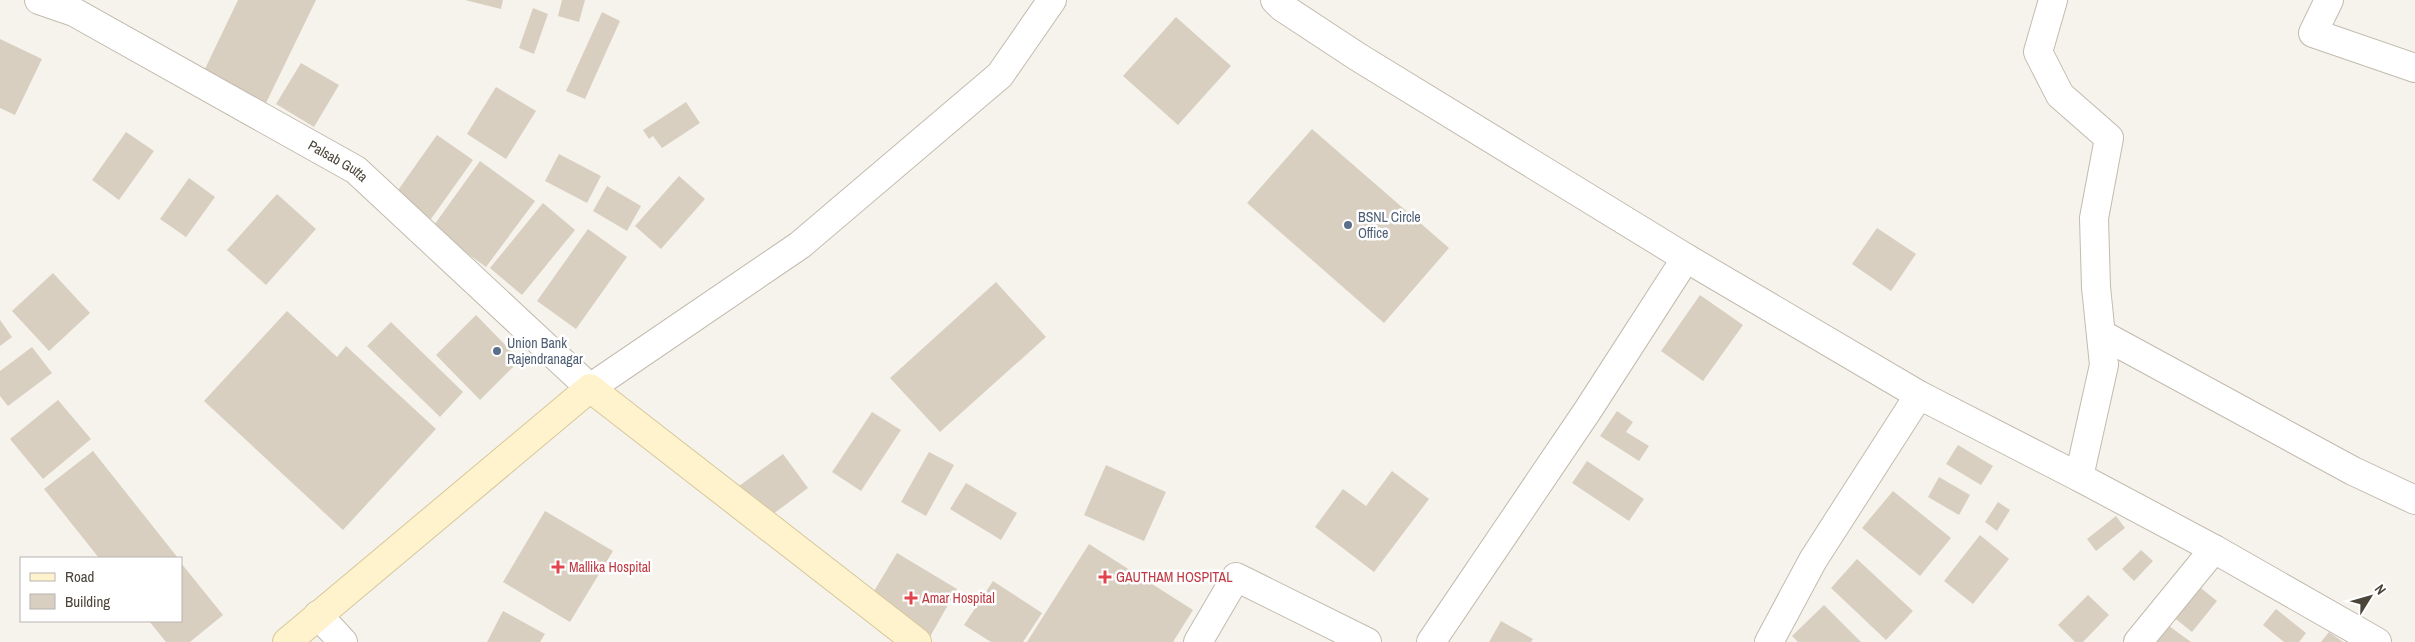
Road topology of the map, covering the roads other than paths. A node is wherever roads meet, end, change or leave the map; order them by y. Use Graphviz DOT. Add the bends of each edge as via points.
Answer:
graph roads {
  1 [pos="39,0"];
  2 [pos="1052,0"];
  3 [pos="1275,0"];
  4 [pos="2053,0"];
  5 [pos="2329,0"];
  6 [pos="2415,68"];
  7 [pos="1686,258"];
  8 [pos="2101,334"];
  9 [pos="590,388"];
  10 [pos="1919,395"];
  11 [pos="2079,477"];
  12 [pos="2415,499"];
  13 [pos="2214,549"];
  14 [pos="318,615"];
  15 [pos="287,642"];
  16 [pos="343,642"];
  17 [pos="916,642"];
  18 [pos="1198,642"];
  19 [pos="1367,642"];
  20 [pos="1431,642"];
  21 [pos="1769,642"];
  22 [pos="2138,642"];
  23 [pos="2377,642"];
  1 -- 9 [label="street, Palsab Gutta" via="74,12 356,170"];
  2 -- 9 [label="street" via="1000,75 800,245"];
  3 -- 7 [label="street" via="1358,57"];
  4 -- 8 [label="street" via="2038,52 2060,95 2109,138 2094,218"];
  5 -- 6 [label="street" via="2313,33"];
  7 -- 10 [label="street"];
  7 -- 20 [label="street"];
  8 -- 11 [label="street" via="2104,365"];
  8 -- 12 [label="street" via="2353,471"];
  9 -- 14 [label="street"];
  9 -- 17 [label="street"];
  10 -- 11 [label="street"];
  10 -- 21 [label="street" via="1813,560"];
  11 -- 13 [label="street"];
  13 -- 22 [label="street"];
  13 -- 23 [label="street"];
  14 -- 15 [label="street"];
  14 -- 16 [label="street"];
  18 -- 19 [label="street" via="1236,577"];
}
